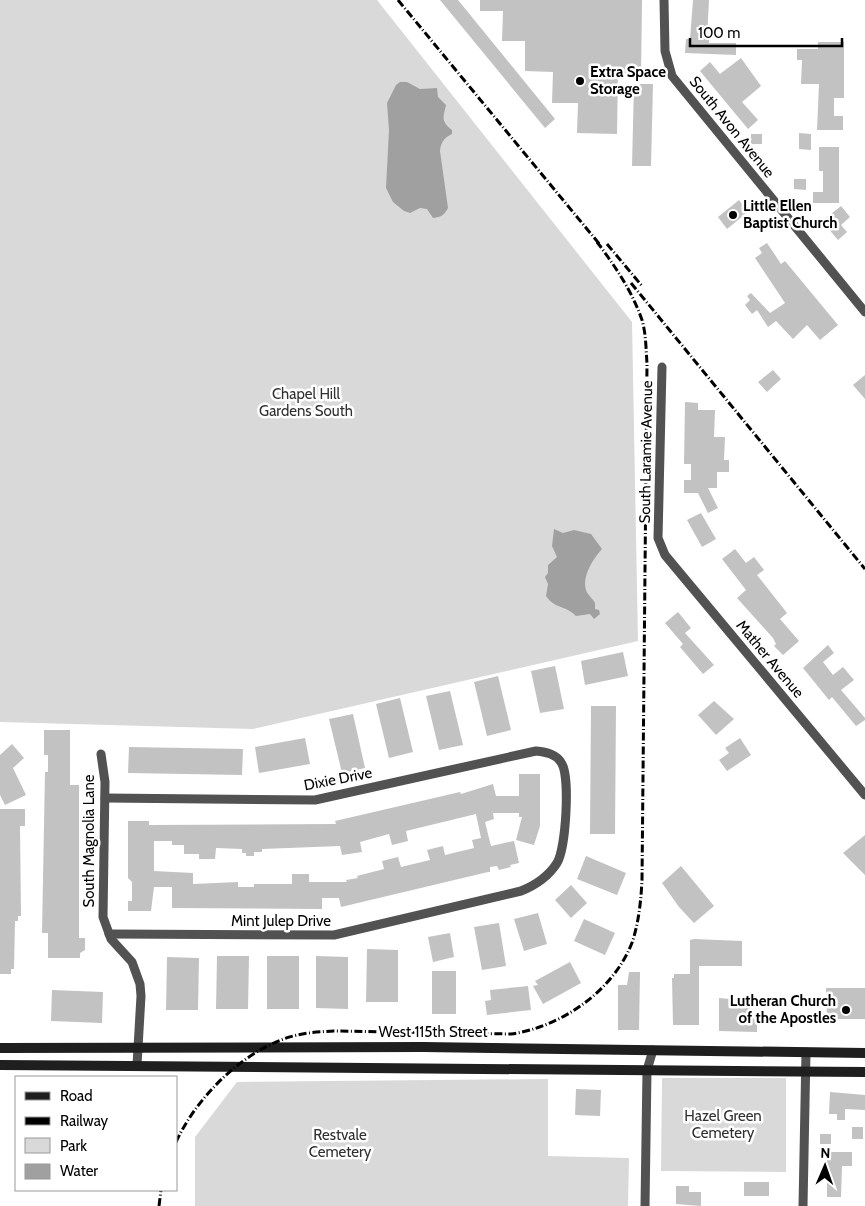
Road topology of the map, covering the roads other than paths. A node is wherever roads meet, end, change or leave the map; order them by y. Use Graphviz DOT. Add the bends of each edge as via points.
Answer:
graph roads {
  1 [pos="664,0"];
  2 [pos="865,312"];
  3 [pos="662,367"];
  4 [pos="658,538"];
  5 [pos="101,754"];
  6 [pos="865,795"];
  7 [pos="105,798"];
  8 [pos="538,883"];
  9 [pos="108,934"];
  10 [pos="0,1048"];
  11 [pos="138,1048"];
  12 [pos="653,1050"];
  13 [pos="806,1052"];
  14 [pos="865,1053"];
  15 [pos="0,1065"];
  16 [pos="137,1066"];
  17 [pos="648,1070"];
  18 [pos="806,1072"];
  19 [pos="865,1072"];
  20 [pos="645,1206"];
  21 [pos="803,1206"];
  1 -- 2 [label="street, South Avon Avenue" via="665,51 672,76"];
  3 -- 4 [label="street, South Laramie Avenue"];
  4 -- 6 [label="street, Mather Avenue" via="665,555"];
  5 -- 7 [label="street, South Magnolia Lane"];
  7 -- 8 [label="street, Dixie Drive" via="315,800 543,751 558,758 565,772 564,842 557,862"];
  7 -- 9 [label="street, South Magnolia Lane" via="102,911"];
  8 -- 9 [label="street, Mint Julep Drive" via="521,891 334,935"];
  9 -- 11 [label="street, South Magnolia Lane" via="132,962 140,984"];
  10 -- 11 [label="street, West 115th Street"];
  11 -- 12 [label="street, West 115th Street"];
  11 -- 16 [label="street, South Magnolia Lane"];
  12 -- 13 [label="street, West 115th Street"];
  12 -- 17 [label="street"];
  13 -- 14 [label="street, West 115th Street"];
  13 -- 18 [label="street"];
  15 -- 16 [label="street"];
  16 -- 17 [label="street"];
  17 -- 18 [label="street"];
  17 -- 20 [label="street"];
  18 -- 19 [label="street"];
  18 -- 21 [label="street"];
}
